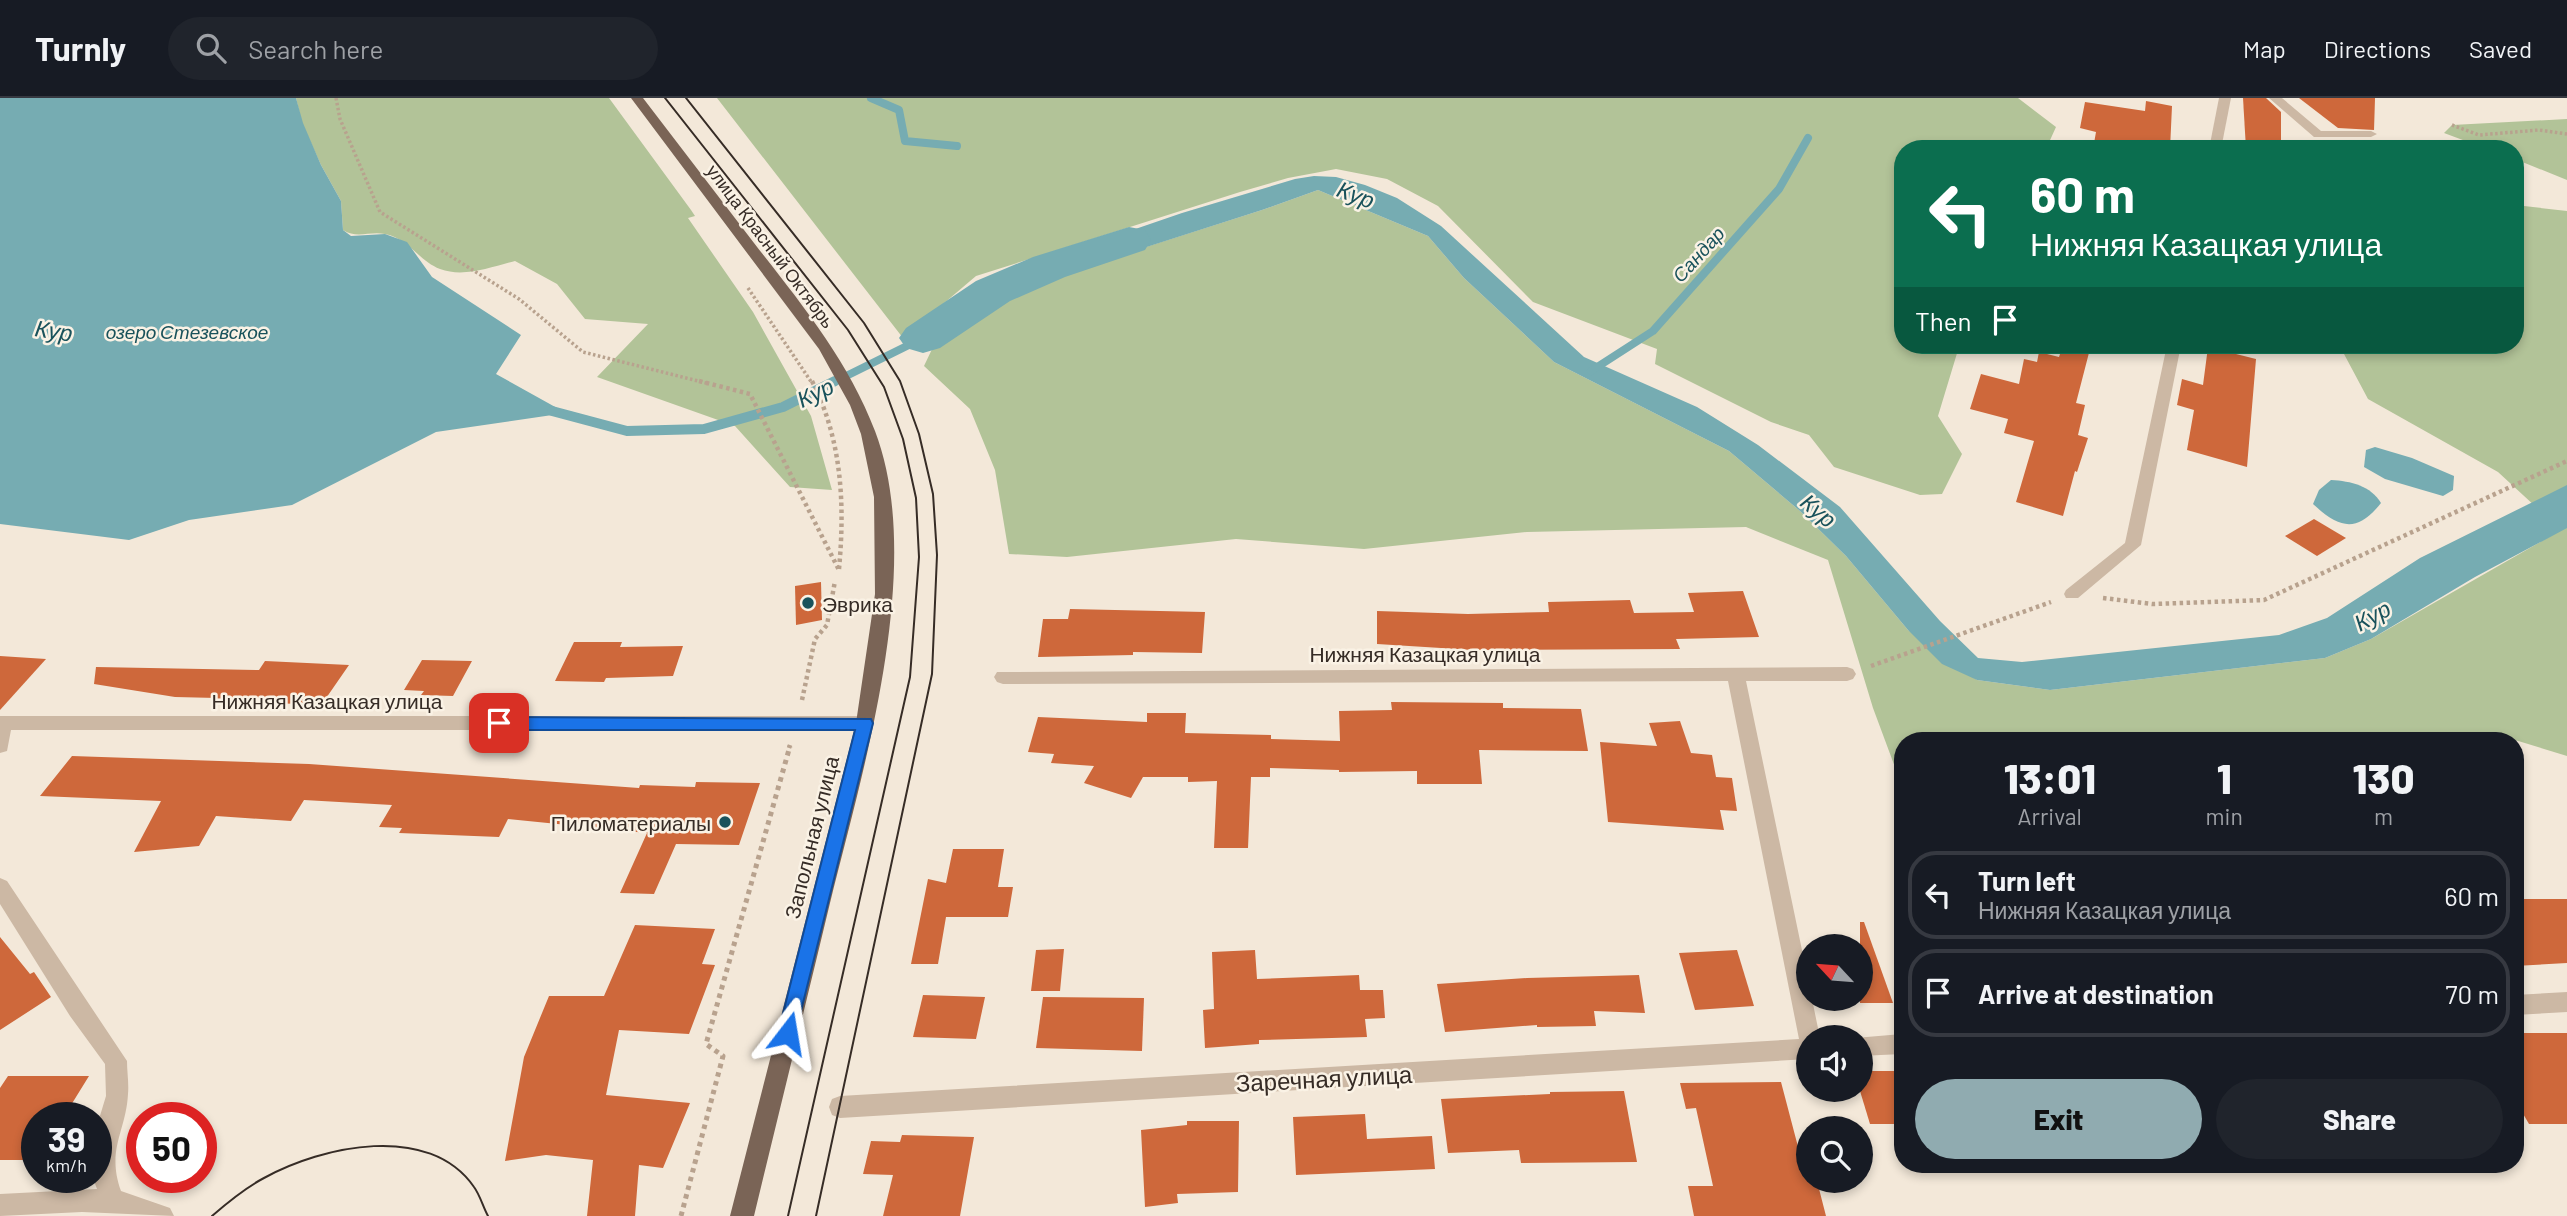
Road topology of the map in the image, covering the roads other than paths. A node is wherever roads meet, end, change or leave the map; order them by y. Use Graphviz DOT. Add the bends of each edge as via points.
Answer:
graph roads {
  1 [pos="637,98"];
  2 [pos="2225,98"];
  3 [pos="2275,98"];
  4 [pos="2371,134"];
  5 [pos="2217,140"];
  6 [pos="2172,354"];
  7 [pos="877,464"];
  8 [pos="2072,594"];
  9 [pos="1847,674"];
  10 [pos="1736,675"];
  11 [pos="1003,677"];
  12 [pos="1,723"];
  13 [pos="865,723"];
  14 [pos="0,746"];
  15 [pos="0,887"];
  16 [pos="2567,1002"];
  17 [pos="2524,1004"];
  18 [pos="1805,1025"];
  19 [pos="1894,1044"];
  20 [pos="1873,1045"];
  21 [pos="1796,1050"];
  22 [pos="840,1107"];
  23 [pos="113,1200"];
  24 [pos="0,1206"];
  25 [pos="74,1209"];
  26 [pos="162,1216"];
  27 [pos="743,1216"];
  1 -- 7 [label="main road, улица Красный Октябрь" via="810,324 863,415"];
  2 -- 5 [label="street"];
  3 -- 4 [label="street" via="2318,135"];
  6 -- 8 [label="street" via="2133,545"];
  7 -- 13 [label="main road, Запольная улица" via="885,589"];
  9 -- 10 [label="street, Нижняя Казацкая улица"];
  10 -- 11 [label="street, Нижняя Казацкая улица"];
  10 -- 18 [label="street"];
  12 -- 13 [label="street, Нижняя Казацкая улица"];
  12 -- 14 [label="street"];
  13 -- 27 [label="main road, Запольная улица"];
  15 -- 23 [label="street" via="116,1061 117,1096 106,1135 103,1173"];
  16 -- 17 [label="street"];
  19 -- 20 [label="street"];
  21 -- 22 [label="street, Заречная улица"];
  23 -- 25 [label="street"];
  23 -- 26 [label="street"];
  24 -- 25 [label="street"];
}
